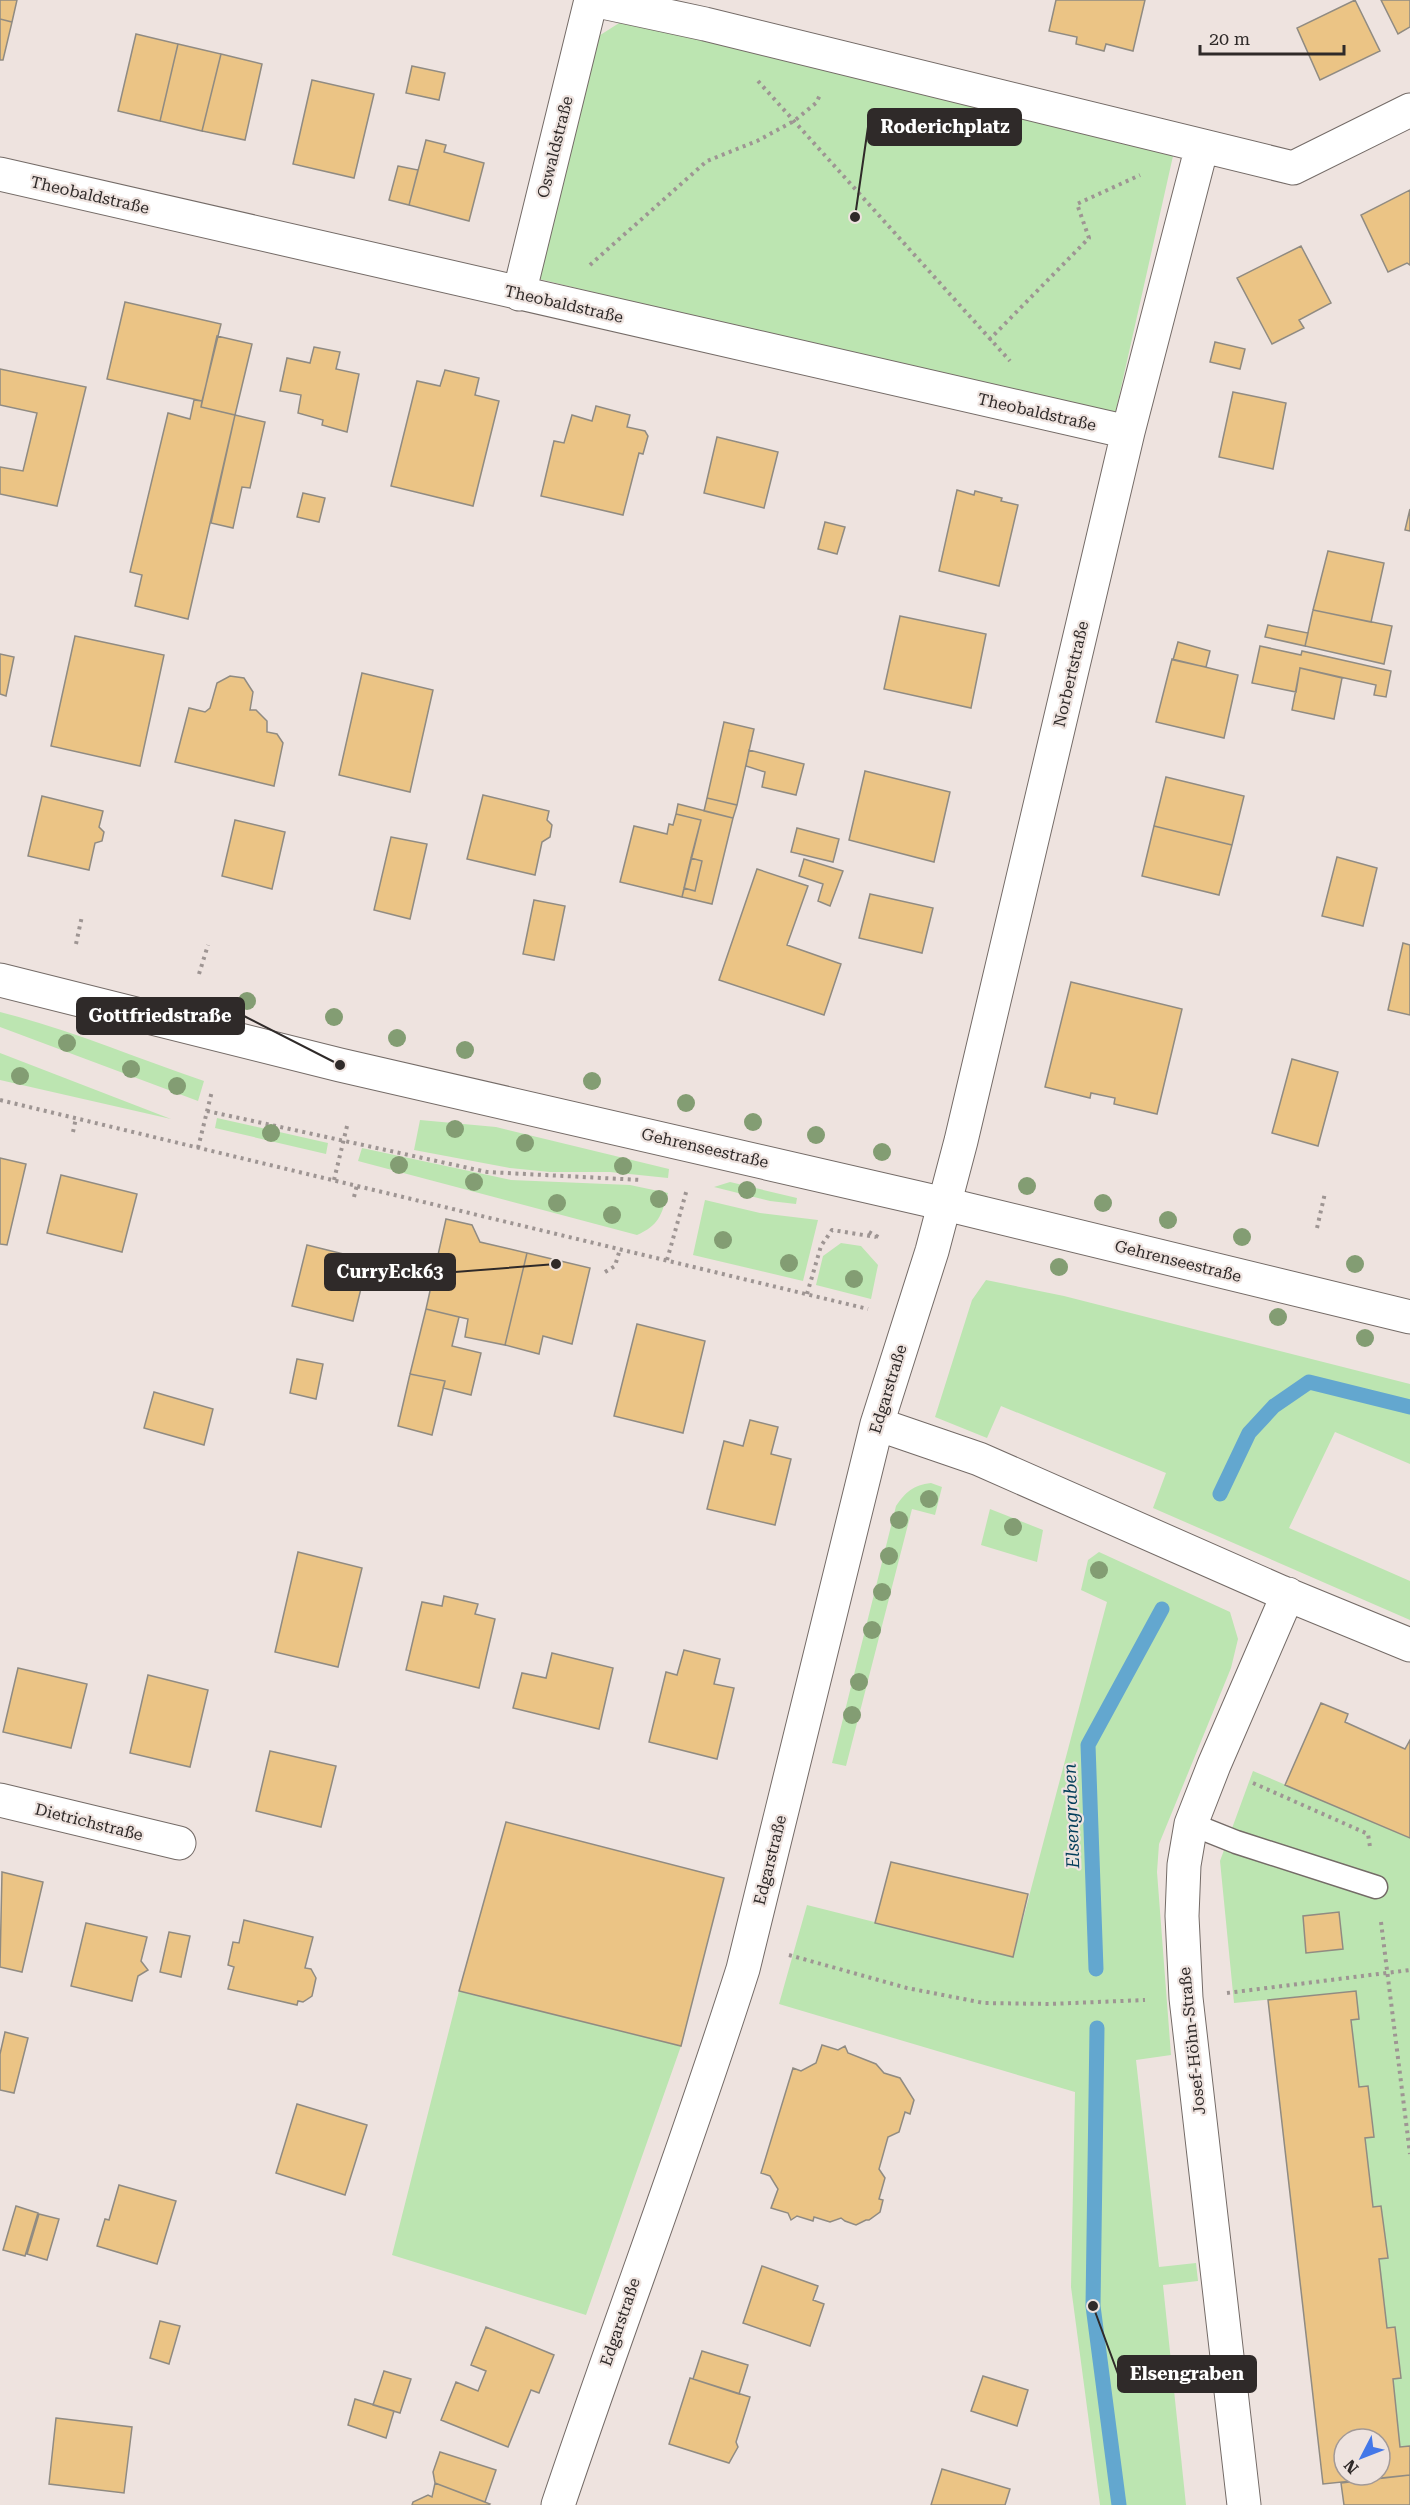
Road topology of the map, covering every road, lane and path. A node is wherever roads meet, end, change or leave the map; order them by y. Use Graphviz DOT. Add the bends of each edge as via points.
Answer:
graph roads {
  1 [pos="592,0"];
  2 [pos="841,58"];
  3 [pos="754,77"];
  4 [pos="1410,110"];
  5 [pos="794,121"];
  6 [pos="1202,146"];
  7 [pos="0,174"];
  8 [pos="1077,204"];
  9 [pos="534,298"];
  10 [pos="989,340"];
  11 [pos="1012,363"];
  12 [pos="1128,432"];
  13 [pos="82,916"];
  14 [pos="76,944"];
  15 [pos="208,945"];
  16 [pos="199,974"];
  17 [pos="0,980"];
  18 [pos="212,1091"];
  19 [pos="0,1100"];
  20 [pos="207,1111"];
  21 [pos="76,1118"];
  22 [pos="348,1122"];
  23 [pos="73,1132"];
  24 [pos="344,1141"];
  25 [pos="198,1148"];
  26 [pos="334,1180"];
  27 [pos="650,1181"];
  28 [pos="357,1185"];
  29 [pos="678,1186"];
  30 [pos="1325,1193"];
  31 [pos="354,1197"];
  32 [pos="945,1204"];
  33 [pos="1317,1228"];
  34 [pos="864,1230"];
  35 [pos="620,1249"];
  36 [pos="667,1260"];
  37 [pos="605,1272"];
  38 [pos="807,1294"];
  39 [pos="879,1312"];
  40 [pos="1410,1317"];
  41 [pos="877,1424"];
  42 [pos="1288,1594"];
  43 [pos="1410,1645"];
  44 [pos="1250,1782"];
  45 [pos="0,1800"];
  46 [pos="1191,1824"];
  47 [pos="179,1843"];
  48 [pos="1376,1887"];
  49 [pos="780,1953"];
  50 [pos="1410,1970"];
  51 [pos="1389,1971"];
  52 [pos="1236,1992"];
  53 [pos="1186,1998"];
  54 [pos="1410,2154"];
  55 [pos="558,2505"];
  56 [pos="1244,2505"];
  1 -- 2 [label="street"];
  1 -- 9 [label="street, Oswaldstraße"];
  2 -- 5 [label="path" via="816,103"];
  2 -- 6 [label="street"];
  3 -- 5 [label="path"];
  4 -- 6 [label="street" via="1293,168"];
  5 -- 9 [label="path" via="758,141 707,161"];
  5 -- 10 [label="path"];
  6 -- 12 [label="street, Norbertstraße"];
  7 -- 9 [label="street, Theobaldstraße"];
  8 -- 10 [label="path" via="1089,238"];
  9 -- 12 [label="street, Theobaldstraße"];
  10 -- 11 [label="path"];
  12 -- 32 [label="street, Norbertstraße"];
  13 -- 14 [label="path"];
  15 -- 16 [label="path"];
  17 -- 32 [label="street, Gehrenseestraße" via="340,1065"];
  18 -- 20 [label="path"];
  19 -- 21 [label="path"];
  20 -- 24 [label="path"];
  20 -- 25 [label="path"];
  21 -- 23 [label="path"];
  21 -- 25 [label="path"];
  22 -- 24 [label="path"];
  24 -- 26 [label="path"];
  24 -- 27 [label="path" via="487,1172"];
  25 -- 26 [label="path"];
  26 -- 28 [label="path"];
  28 -- 31 [label="path"];
  28 -- 35 [label="path"];
  29 -- 36 [label="path" via="688,1187"];
  30 -- 33 [label="path"];
  32 -- 40 [label="street, Gehrenseestraße"];
  32 -- 41 [label="street, Edgarstraße"];
  34 -- 38 [label="path" via="882,1239 832,1230 821,1246"];
  35 -- 36 [label="path"];
  35 -- 37 [label="path" via="615,1266"];
  36 -- 38 [label="path"];
  38 -- 39 [label="path"];
  41 -- 42 [label="street" via="979,1459"];
  41 -- 55 [label="street, Edgarstraße" via="744,1969"];
  42 -- 43 [label="street"];
  42 -- 46 [label="street, Josef-Höhn-Straße"];
  44 -- 48 [label="path" via="1368,1833"];
  45 -- 47 [label="street, Dietrichstraße"];
  46 -- 48 [label="lane"];
  46 -- 53 [label="street, Josef-Höhn-Straße" via="1182,1916"];
  48 -- 51 [label="path"];
  49 -- 53 [label="path" via="908,1988 984,2003"];
  50 -- 51 [label="path"];
  51 -- 52 [label="path"];
  51 -- 54 [label="path"];
  53 -- 56 [label="street, Josef-Höhn-Straße"];
}
